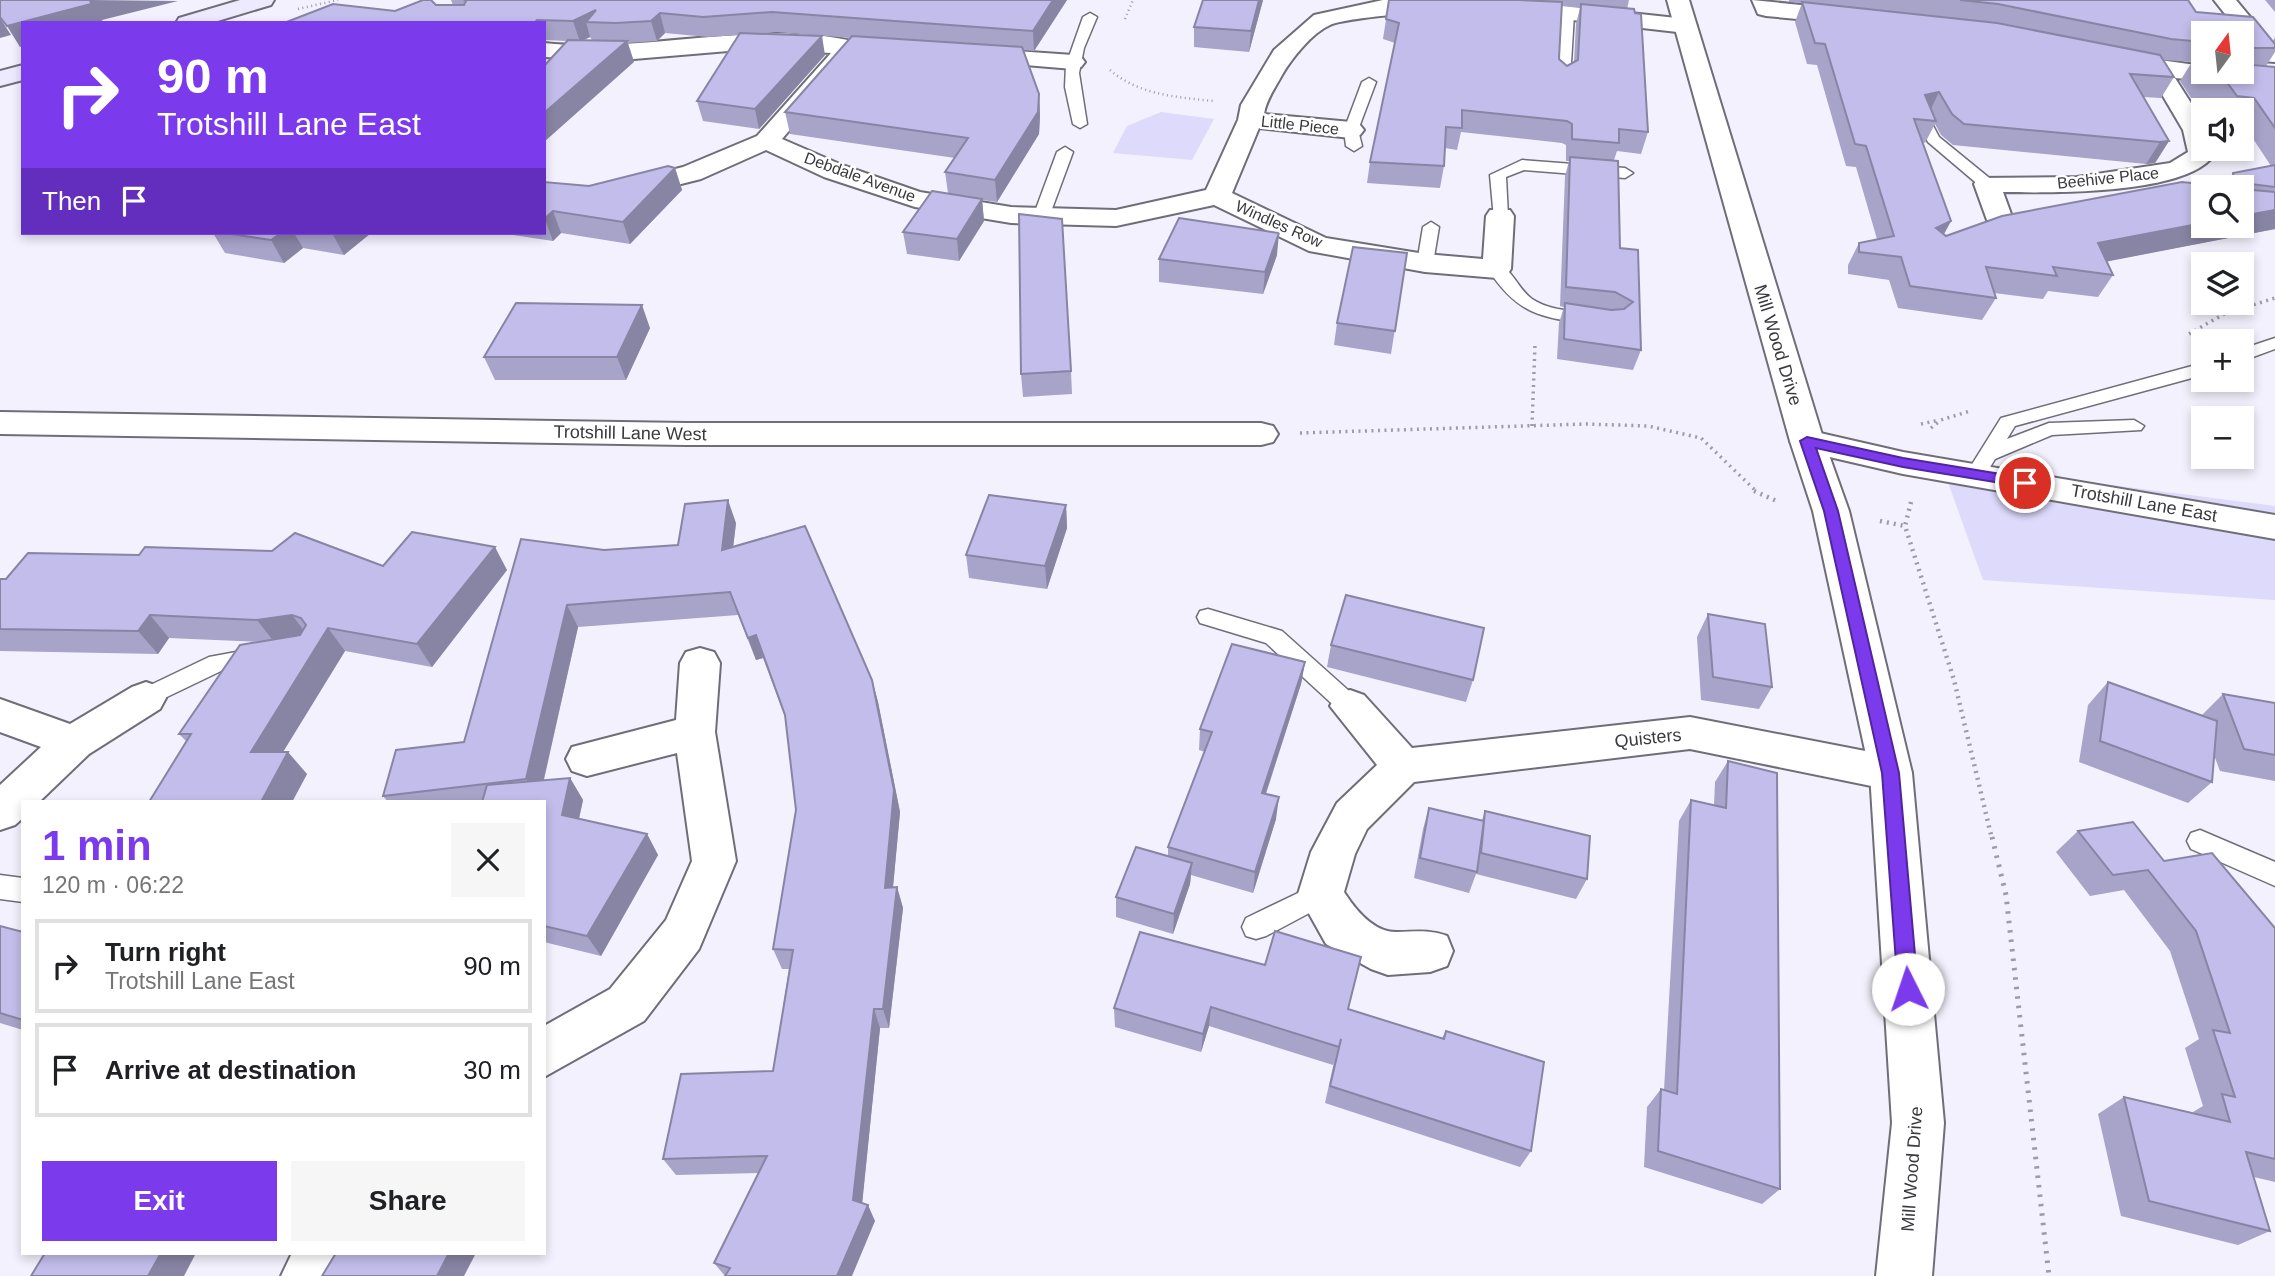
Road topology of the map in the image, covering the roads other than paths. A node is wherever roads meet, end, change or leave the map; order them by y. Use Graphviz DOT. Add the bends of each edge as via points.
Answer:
graph roads {
  1 [pos="263,0"];
  2 [pos="1763,0"];
  3 [pos="2225,0"];
  4 [pos="1378,3"];
  5 [pos="1484,4"];
  6 [pos="1682,13"];
  7 [pos="1567,14"];
  8 [pos="1090,18"];
  9 [pos="1877,20"];
  10 [pos="194,21"];
  11 [pos="848,47"];
  12 [pos="874,49"];
  13 [pos="546,50"];
  14 [pos="954,54"];
  15 [pos="2092,55"];
  16 [pos="1073,62"];
  17 [pos="2275,63"];
  18 [pos="2158,69"];
  19 [pos="21,73"];
  20 [pos="0,79"];
  21 [pos="2275,79"];
  22 [pos="1563,80"];
  23 [pos="1369,82"];
  24 [pos="1251,112"];
  25 [pos="1923,119"];
  26 [pos="1080,124"];
  27 [pos="1353,138"];
  28 [pos="766,141"];
  29 [pos="1065,152"];
  30 [pos="1625,173"];
  31 [pos="1987,184"];
  32 [pos="546,193"];
  33 [pos="1217,196"];
  34 [pos="1500,216"];
  35 [pos="1041,217"];
  36 [pos="1993,219"];
  37 [pos="1432,227"];
  38 [pos="1425,263"];
  39 [pos="1497,269"];
  40 [pos="1615,322"];
  41 [pos="2275,343"];
  42 [pos="2254,351"];
  43 [pos="2191,372"];
  44 [pos="0,423"];
  45 [pos="2134,426"];
  46 [pos="1261,434"];
  47 [pos="1807,441"];
  48 [pos="1980,465"];
  49 [pos="2275,527"];
  50 [pos="1208,617"];
  51 [pos="283,653"];
  52 [pos="700,663"];
  53 [pos="146,698"];
  54 [pos="1350,706"];
  55 [pos="0,715"];
  56 [pos="695,732"];
  57 [pos="74,742"];
  58 [pos="587,759"];
  59 [pos="1403,766"];
  60 [pos="1891,773"];
  61 [pos="0,812"];
  62 [pos="2200,841"];
  63 [pos="2275,874"];
  64 [pos="0,887"];
  65 [pos="21,890"];
  66 [pos="1321,894"];
  67 [pos="1256,927"];
  68 [pos="1430,951"];
  69 [pos="546,1052"];
  70 [pos="322,1255"];
  71 [pos="309,1276"];
  72 [pos="1904,1276"];
  1 -- 10 [label="main road"];
  2 -- 9 [label="street" via="1766,9"];
  3 -- 17 [label="street"];
  4 -- 5 [label="street"];
  4 -- 24 [label="street" via="1322,20 1282,55"];
  5 -- 7 [label="street"];
  6 -- 7 [label="street"];
  6 -- 47 [label="street, Mill Wood Drive"];
  7 -- 22 [label="lane"];
  8 -- 16 [label="lane"];
  11 -- 12 [label="street"];
  11 -- 13 [label="street" via="752,42 661,52 579,55"];
  11 -- 28 [label="street"];
  14 -- 16 [label="street"];
  15 -- 18 [label="street"];
  16 -- 26 [label="lane" via="1071,83 1081,112"];
  18 -- 21 [label="street"];
  18 -- 31 [label="street, Beehive Place" via="2196,130 2201,155 2178,170 2116,180 2077,185"];
  19 -- 20 [label="main road"];
  23 -- 27 [label="lane"];
  24 -- 27 [label="street, Little Piece"];
  24 -- 33 [label="street"];
  25 -- 31 [label="lane" via="1933,139"];
  28 -- 32 [label="street" via="692,173 597,197"];
  28 -- 35 [label="street, Debdale Avenue" via="833,171 915,199"];
  29 -- 35 [label="lane"];
  30 -- 34 [label="lane" via="1522,165 1498,175"];
  31 -- 36 [label="street"];
  33 -- 35 [label="street, Debdale Avenue" via="1116,218"];
  33 -- 38 [label="street, Windles Row" via="1319,245"];
  34 -- 39 [label="street"];
  37 -- 38 [label="lane"];
  38 -- 39 [label="street, Windles Row"];
  39 -- 40 [label="lane" via="1509,290 1536,312"];
  41 -- 42 [label="lane"];
  43 -- 48 [label="lane" via="2008,422"];
  44 -- 46 [label="street, Trotshill Lane West" via="686,434"];
  45 -- 48 [label="lane" via="2049,429"];
  47 -- 48 [label="street, Trotshill Lane East" via="1920,465"];
  47 -- 60 [label="street, Mill Wood Drive" via="1831,511"];
  48 -- 49 [label="street, Trotshill Lane East"];
  50 -- 54 [label="lane" via="1274,637"];
  51 -- 53 [label="lane" via="217,663"];
  52 -- 56 [label="street"];
  53 -- 57 [label="street"];
  54 -- 59 [label="street"];
  55 -- 57 [label="street"];
  56 -- 58 [label="street"];
  56 -- 69 [label="street" via="714,861 683,934 626,1005"];
  57 -- 61 [label="street"];
  59 -- 60 [label="street, Quisters" via="1690,733"];
  59 -- 66 [label="street" via="1352,816 1333,852"];
  60 -- 72 [label="street, Mill Wood Drive" via="1918,1123"];
  62 -- 63 [label="lane"];
  64 -- 65 [label="lane"];
  66 -- 67 [label="lane"];
  66 -- 68 [label="street" via="1342,929 1388,954"];
  70 -- 71 [label="street"];
}
